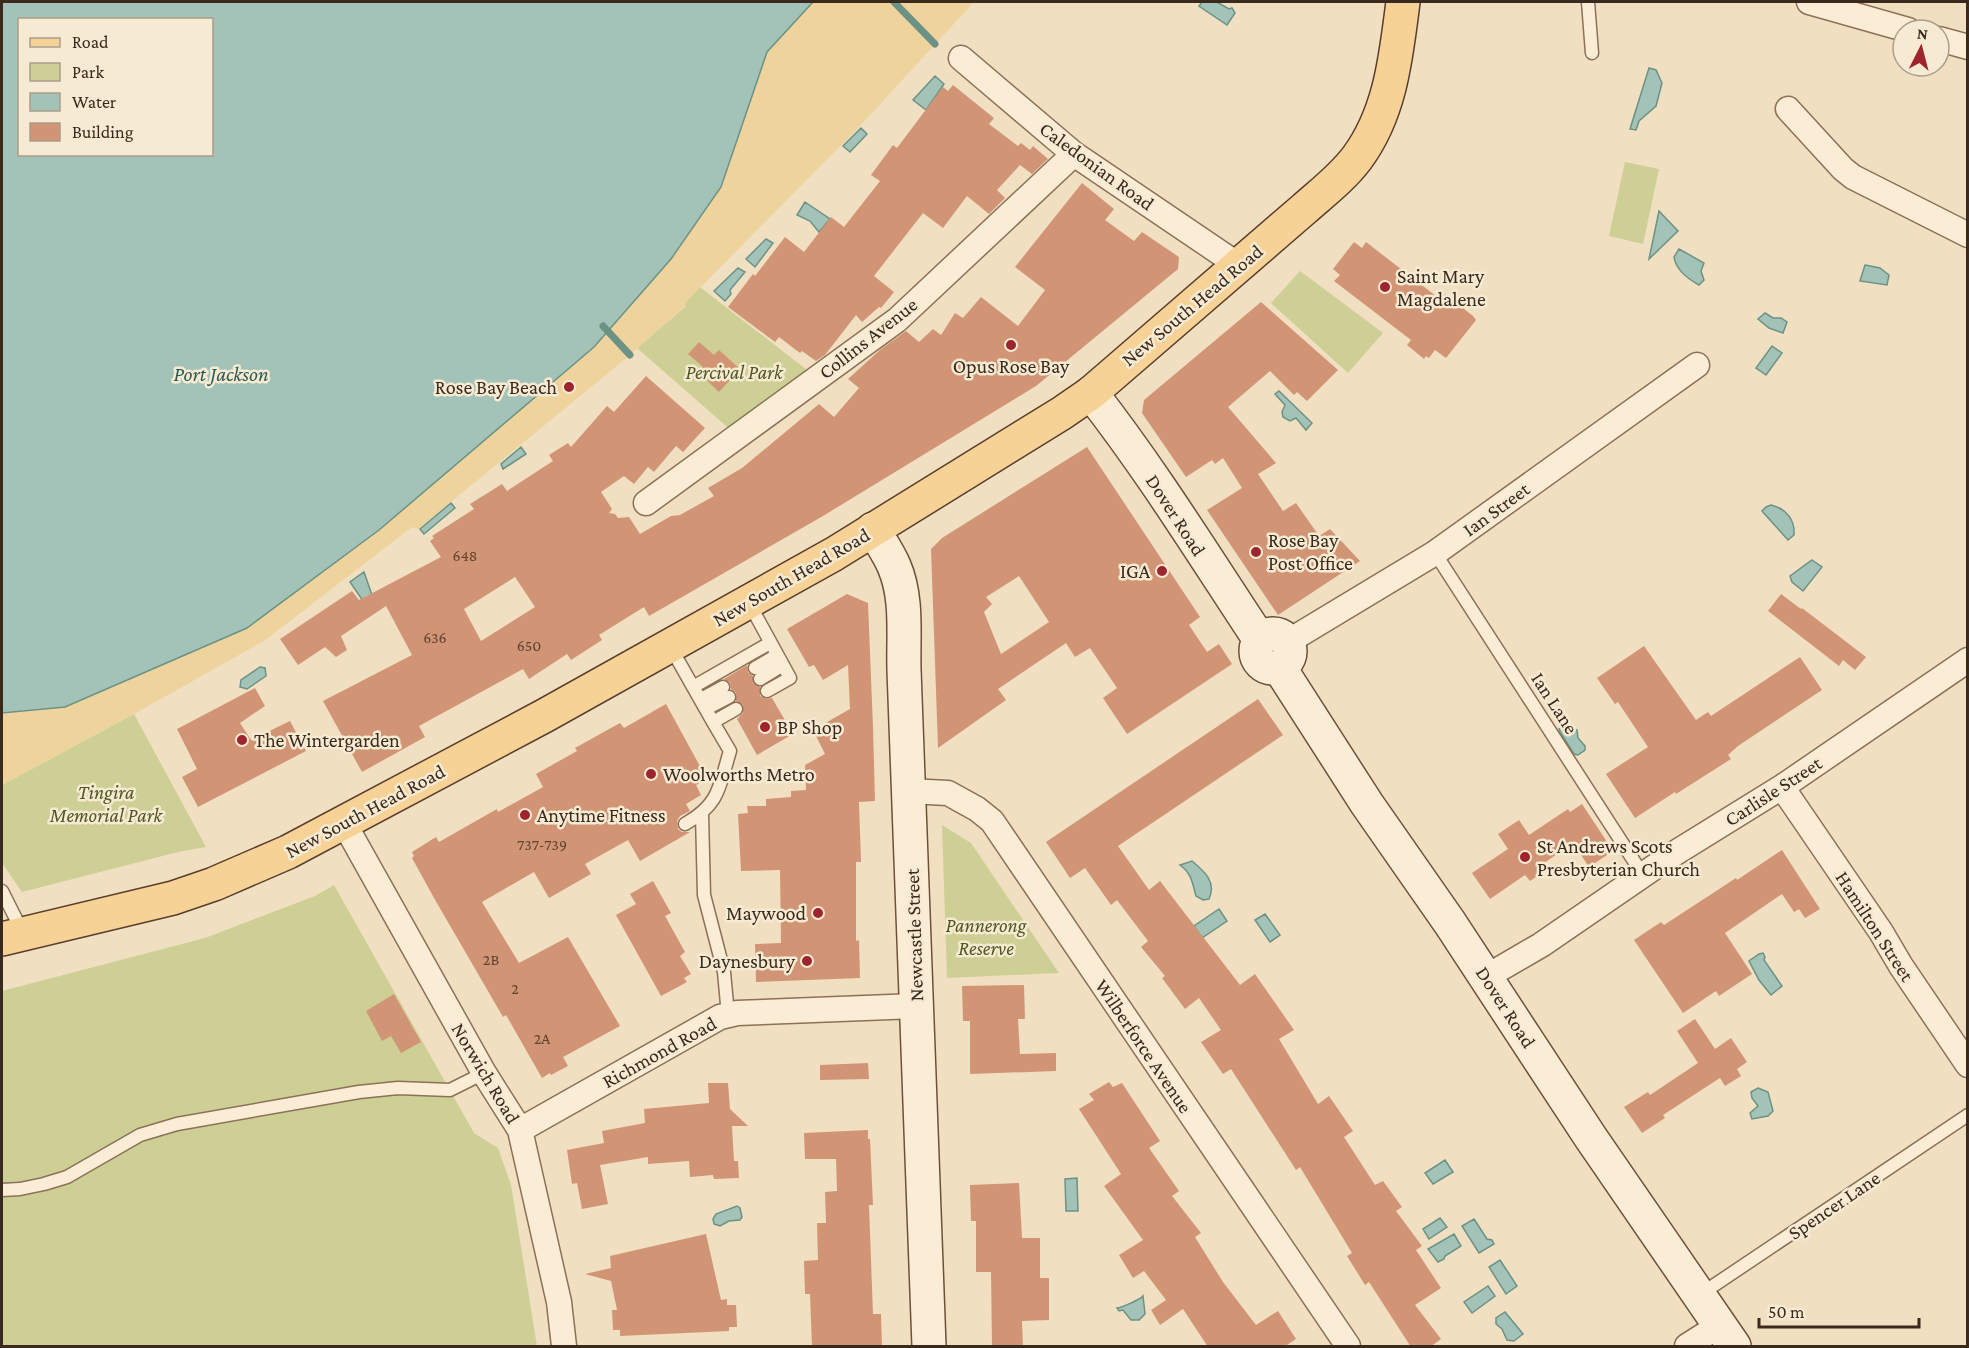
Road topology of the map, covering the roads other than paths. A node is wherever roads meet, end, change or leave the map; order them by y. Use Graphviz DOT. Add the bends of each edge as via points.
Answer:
graph roads {
  1 [pos="1403,2"];
  2 [pos="1588,2"];
  3 [pos="1809,2"];
  4 [pos="1891,25"];
  5 [pos="1951,42"];
  6 [pos="1968,47"];
  7 [pos="1592,54"];
  8 [pos="961,58"];
  9 [pos="1788,109"];
  10 [pos="1074,154"];
  11 [pos="1968,235"];
  12 [pos="1238,265"];
  13 [pos="1697,364"];
  14 [pos="1091,393"];
  15 [pos="645,503"];
  16 [pos="873,530"];
  17 [pos="1435,553"];
  18 [pos="748,602"];
  19 [pos="770,643"];
  20 [pos="670,647"];
  21 [pos="1275,649"];
  22 [pos="780,660"];
  23 [pos="1968,660"];
  24 [pos="758,673"];
  25 [pos="693,687"];
  26 [pos="768,691"];
  27 [pos="726,692"];
  28 [pos="703,704"];
  29 [pos="736,709"];
  30 [pos="713,722"];
  31 [pos="1782,787"];
  32 [pos="908,791"];
  33 [pos="702,814"];
  34 [pos="344,823"];
  35 [pos="685,824"];
  36 [pos="1643,875"];
  37 [pos="2,891"];
  38 [pos="13,936"];
  39 [pos="1486,977"];
  40 [pos="916,1006"];
  41 [pos="728,1015"];
  42 [pos="1968,1065"];
  43 [pos="484,1073"];
  44 [pos="1968,1115"];
  45 [pos="520,1130"];
  46 [pos="2,1190"];
  47 [pos="1700,1295"];
  48 [pos="1727,1336"];
  49 [pos="564,1347"];
  50 [pos="929,1347"];
  51 [pos="1348,1347"];
  52 [pos="1687,1347"];
  1 -- 12 [label="main road, New South Head Road" via="1388,96 1375,129 1356,159 1333,184"];
  2 -- 7 [label="lane"];
  3 -- 4 [label="street"];
  5 -- 6 [label="street"];
  8 -- 10 [label="street, Caledonian Road"];
  9 -- 11 [label="street" via="1853,177"];
  10 -- 12 [label="street, Caledonian Road"];
  10 -- 15 [label="street, Collins Avenue" via="897,320"];
  12 -- 14 [label="main road, New South Head Road"];
  13 -- 17 [label="street, Ian Street"];
  14 -- 16 [label="main road, New South Head Road"];
  14 -- 21 [label="street, Dover Road"];
  16 -- 18 [label="main road, New South Head Road"];
  16 -- 32 [label="street, Newcastle Street" via="894,567 902,604"];
  17 -- 21 [label="street, Ian Street"];
  17 -- 36 [label="lane, Ian Lane"];
  18 -- 19 [label="lane"];
  18 -- 20 [label="main road, New South Head Road"];
  19 -- 22 [label="lane"];
  19 -- 25 [label="lane"];
  20 -- 25 [label="lane"];
  20 -- 34 [label="main road, New South Head Road"];
  21 -- 39 [label="street, Dover Road" via="1366,804"];
  22 -- 24 [label="lane"];
  22 -- 26 [label="lane" via="790,678"];
  23 -- 31 [label="street, Carlisle Street"];
  25 -- 28 [label="lane"];
  27 -- 28 [label="lane"];
  28 -- 30 [label="lane"];
  29 -- 30 [label="lane"];
  30 -- 33 [label="lane" via="730,751 716,797"];
  31 -- 36 [label="street, Carlisle Street"];
  31 -- 42 [label="street, Hamilton Street"];
  32 -- 40 [label="street, Newcastle Street"];
  32 -- 51 [label="street, Wilberforce Avenue" via="948,793 992,821"];
  33 -- 35 [label="lane"];
  33 -- 41 [label="lane" via="704,895 724,972"];
  34 -- 38 [label="main road, New South Head Road" via="214,884 172,898"];
  34 -- 43 [label="street, Norwich Road"];
  36 -- 39 [label="street, Carlisle Street" via="1541,945"];
  37 -- 38 [label="lane"];
  39 -- 47 [label="street, Dover Road"];
  40 -- 41 [label="street, Richmond Road"];
  40 -- 50 [label="street, Newcastle Street"];
  41 -- 45 [label="street, Richmond Road"];
  43 -- 45 [label="street, Norwich Road"];
  43 -- 46 [label="lane" via="450,1090 398,1088 359,1092 177,1124 140,1135 67,1177 45,1185"];
  44 -- 47 [label="lane, Spencer Lane"];
  45 -- 49 [label="street, Norwich Road" via="559,1302"];
  47 -- 48 [label="street, Dover Road"];
  48 -- 52 [label="street"];
}
